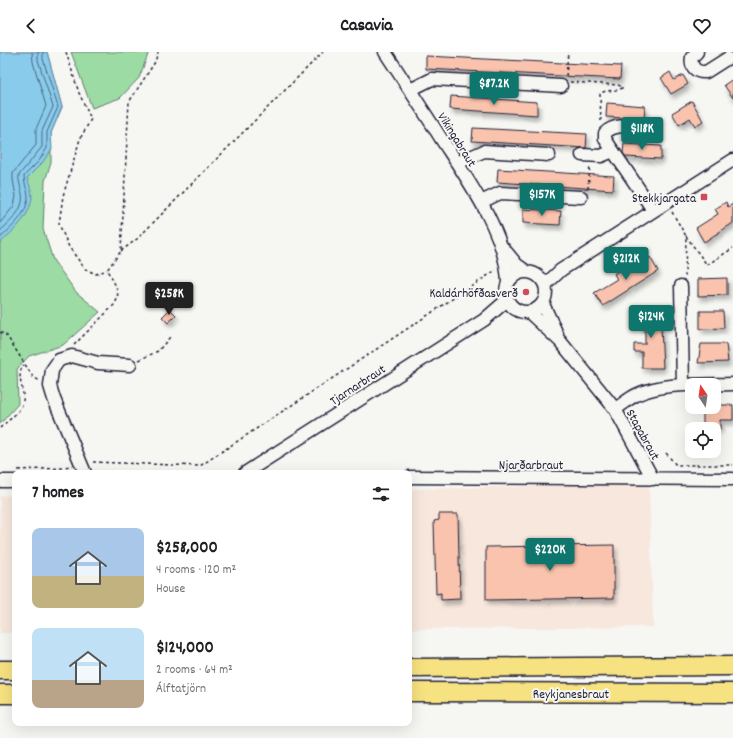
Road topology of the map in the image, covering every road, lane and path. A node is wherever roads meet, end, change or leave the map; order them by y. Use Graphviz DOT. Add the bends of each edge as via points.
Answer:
graph roads {
  1 [pos="66,52"];
  2 [pos="158,52"];
  3 [pos="324,52"];
  4 [pos="386,52"];
  5 [pos="568,52"];
  6 [pos="697,52"];
  7 [pos="727,56"];
  8 [pos="561,86"];
  9 [pos="410,90"];
  10 [pos="649,128"];
  11 [pos="605,133"];
  12 [pos="613,150"];
  13 [pos="549,155"];
  14 [pos="586,155"];
  15 [pos="733,160"];
  16 [pos="457,163"];
  17 [pos="581,197"];
  18 [pos="481,202"];
  19 [pos="666,202"];
  20 [pos="653,210"];
  21 [pos="686,236"];
  22 [pos="501,245"];
  23 [pos="733,248"];
  24 [pos="121,251"];
  25 [pos="506,264"];
  26 [pos="107,270"];
  27 [pos="561,270"];
  28 [pos="532,274"];
  29 [pos="508,282"];
  30 [pos="545,285"];
  31 [pos="681,286"];
  32 [pos="510,304"];
  33 [pos="543,304"];
  34 [pos="529,312"];
  35 [pos="0,332"];
  36 [pos="170,337"];
  37 [pos="560,341"];
  38 [pos="59,360"];
  39 [pos="25,364"];
  40 [pos="130,365"];
  41 [pos="733,384"];
  42 [pos="683,385"];
  43 [pos="50,386"];
  44 [pos="615,409"];
  45 [pos="0,428"];
  46 [pos="666,453"];
  47 [pos="733,465"];
  48 [pos="83,468"];
  49 [pos="51,470"];
  50 [pos="250,470"];
  51 [pos="12,477"];
  52 [pos="412,477"];
  53 [pos="653,479"];
  54 [pos="733,479"];
  55 [pos="0,481"];
  56 [pos="733,666"];
  57 [pos="412,668"];
  58 [pos="0,670"];
  59 [pos="12,670"];
  60 [pos="412,692"];
  61 [pos="0,694"];
  62 [pos="12,694"];
  63 [pos="733,694"];
  1 -- 26 [label="path" via="91,119 80,139 63,196 59,224 68,247 85,269 96,274"];
  2 -- 24 [label="path" via="155,62 129,102"];
  3 -- 24 [label="path" via="137,239"];
  4 -- 9 [label="street, Vikingabraut"];
  5 -- 11 [label="path" via="566,82 622,87 620,90 600,94 601,124"];
  6 -- 7 [label="street" via="692,57 692,64 702,73"];
  8 -- 9 [label="street" via="432,79"];
  9 -- 16 [label="street, Vikingabraut"];
  10 -- 11 [label="street" via="616,126 609,128"];
  11 -- 12 [label="street" via="605,139"];
  12 -- 14 [label="street" via="601,156"];
  12 -- 20 [label="street"];
  13 -- 16 [label="street" via="484,151"];
  14 -- 17 [label="path" via="590,186"];
  15 -- 19 [label="street"];
  16 -- 18 [label="street, Vikingabraut"];
  17 -- 18 [label="street" via="500,193"];
  18 -- 22 [label="street, Vikingabraut"];
  19 -- 20 [label="street"];
  19 -- 21 [label="path"];
  20 -- 27 [label="street"];
  21 -- 23 [label="path" via="707,264"];
  21 -- 31 [label="path" via="685,279"];
  22 -- 25 [label="street, Vikingabraut"];
  22 -- 28 [label="street, Vikingabraut" via="517,265"];
  24 -- 26 [label="path"];
  25 -- 29 [label="street, Vikingabraut"];
  25 -- 48 [label="path" via="200,466"];
  26 -- 38 [label="path" via="117,288 117,301"];
  27 -- 28 [label="street"];
  27 -- 30 [label="street"];
  28 -- 29 [label="street" via="516,274"];
  28 -- 30 [label="street"];
  29 -- 32 [label="street" via="505,294"];
  30 -- 33 [label="street" via="546,298"];
  31 -- 42 [label="street"];
  32 -- 34 [label="street" via="524,313"];
  32 -- 50 [label="street, Tjarnarbraut"];
  33 -- 34 [label="street" via="535,311"];
  33 -- 37 [label="street, Stapabraut"];
  34 -- 37 [label="street, Stapabraut"];
  35 -- 39 [label="path" via="6,336"];
  36 -- 40 [label="path" via="158,351"];
  37 -- 44 [label="street, Stapabraut"];
  38 -- 40 [label="street" via="72,356 98,363"];
  38 -- 43 [label="street" via="52,370"];
  39 -- 43 [label="path" via="33,377"];
  39 -- 45 [label="path" via="20,373 22,406"];
  41 -- 42 [label="street"];
  42 -- 44 [label="street" via="636,395"];
  43 -- 48 [label="street"];
  44 -- 53 [label="street, Stapabraut"];
  46 -- 47 [label="path" via="676,465"];
  48 -- 49 [label="path"];
  51 -- 55 [label="street"];
  52 -- 53 [label="street, Njarðarbraut"];
  53 -- 54 [label="street, Stapabraut"];
  56 -- 57 [label="highway, Reykjanesbraut"];
  58 -- 59 [label="highway"];
  60 -- 63 [label="highway, Reykjanesbraut"];
  61 -- 62 [label="highway"];
}
